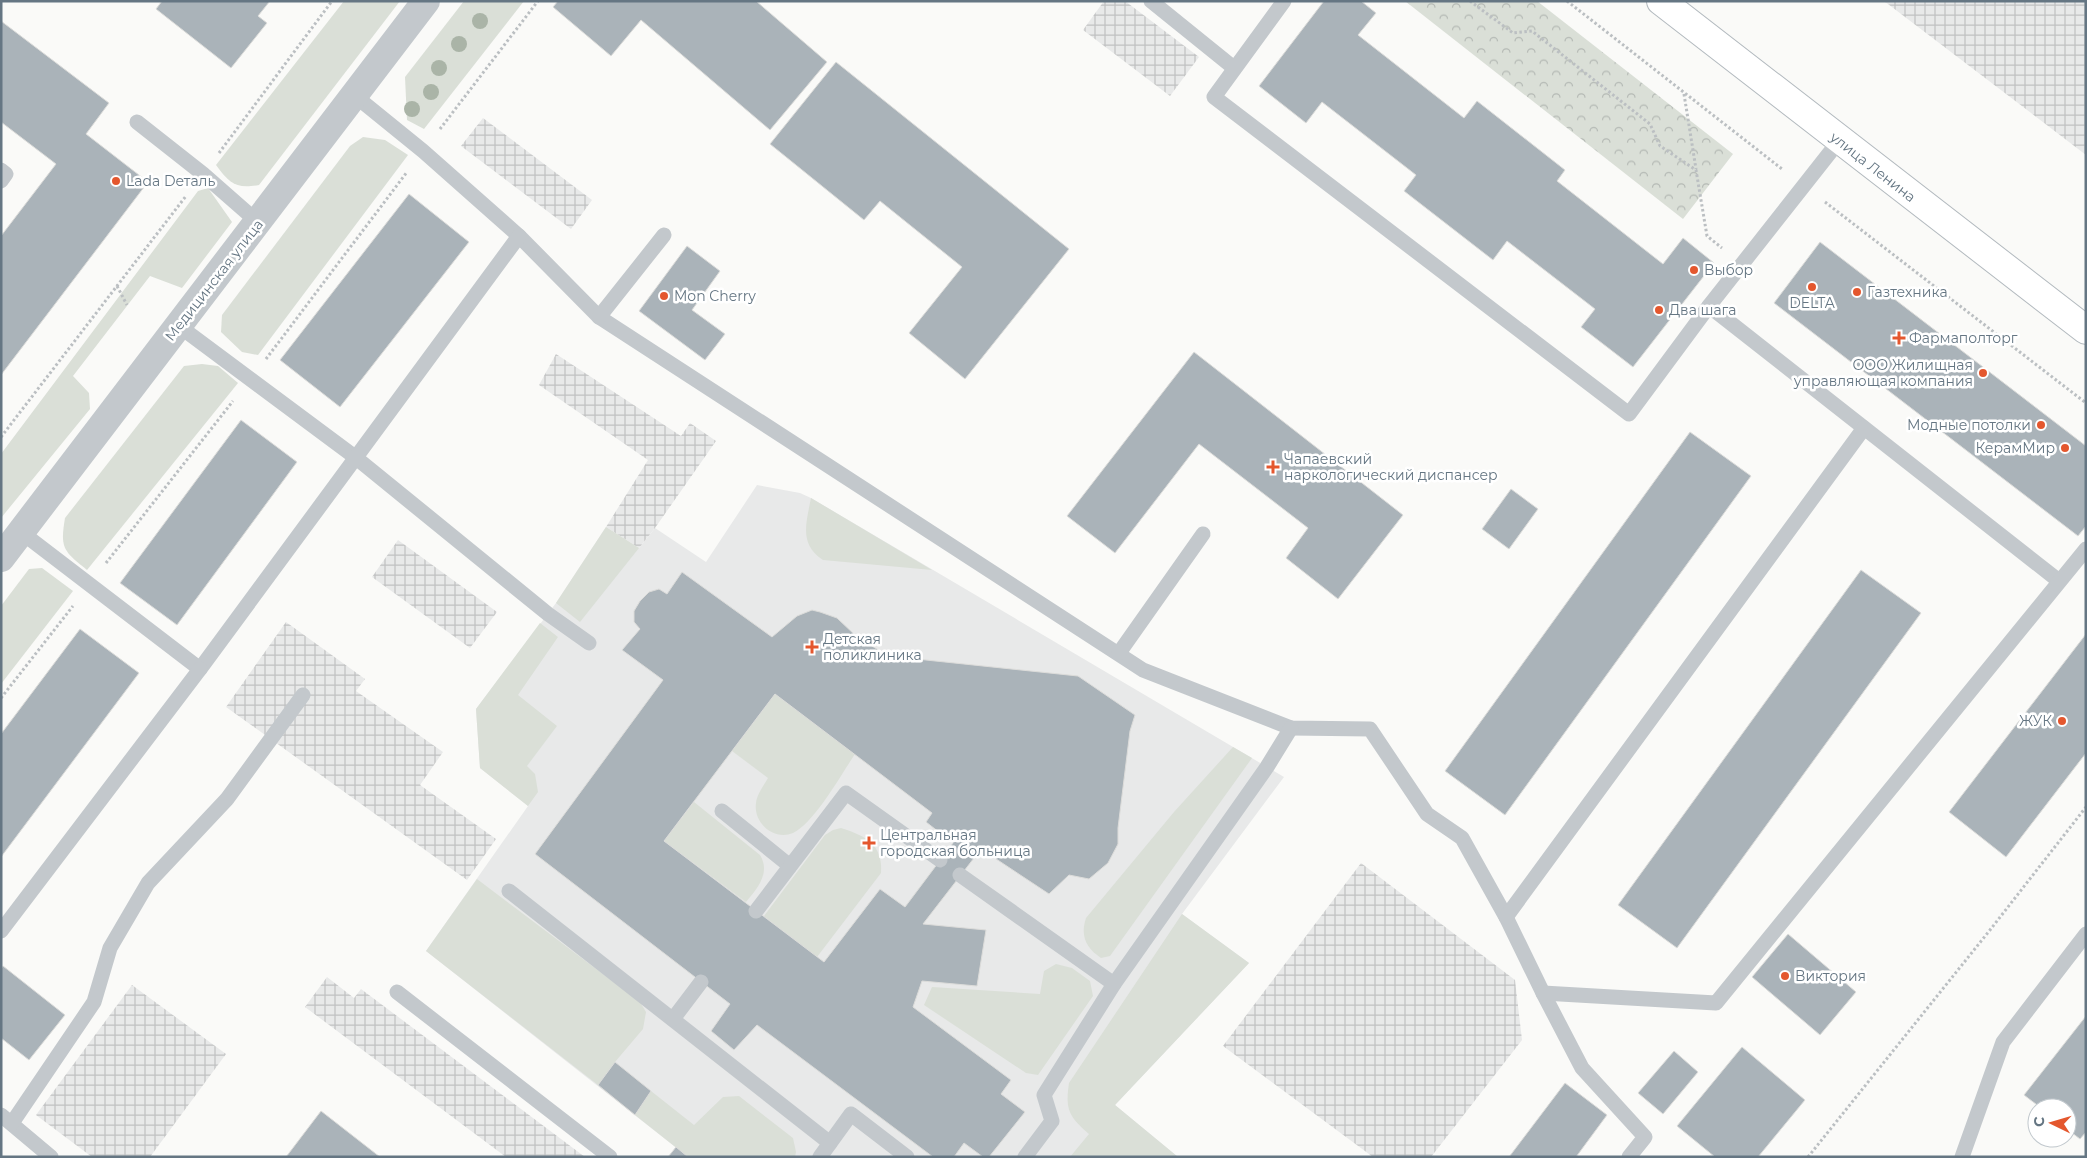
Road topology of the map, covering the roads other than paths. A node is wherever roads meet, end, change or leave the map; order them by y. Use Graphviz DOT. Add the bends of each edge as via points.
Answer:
graph roads {
  1 [pos="426,1"];
  2 [pos="1151,1"];
  3 [pos="1284,1"];
  4 [pos="1661,1"];
  5 [pos="1234,68"];
  6 [pos="354,95"];
  7 [pos="136,122"];
  8 [pos="1839,141"];
  9 [pos="1,170"];
  10 [pos="1,180"];
  11 [pos="259,223"];
  12 [pos="664,235"];
  13 [pos="519,236"];
  14 [pos="1709,306"];
  15 [pos="600,317"];
  16 [pos="179,326"];
  17 [pos="2086,330"];
  18 [pos="1864,428"];
  19 [pos="355,457"];
  20 [pos="21,532"];
  21 [pos="1203,534"];
  22 [pos="2086,549"];
  23 [pos="2,556"];
  24 [pos="2059,581"];
  25 [pos="589,643"];
  26 [pos="1119,653"];
  27 [pos="200,669"];
  28 [pos="303,695"];
  29 [pos="1292,728"];
  30 [pos="722,811"];
  31 [pos="940,860"];
  32 [pos="790,866"];
  33 [pos="960,875"];
  34 [pos="510,891"];
  35 [pos="756,911"];
  36 [pos="1506,917"];
  37 [pos="1,931"];
  38 [pos="2086,934"];
  39 [pos="701,982"];
  40 [pos="1114,984"];
  41 [pos="398,992"];
  42 [pos="1543,993"];
  43 [pos="673,1019"];
  44 [pos="6,1119"];
  45 [pos="830,1143"];
  46 [pos="51,1157"];
  47 [pos="610,1157"];
  48 [pos="820,1157"];
  49 [pos="906,1157"];
  50 [pos="1025,1157"];
  51 [pos="1629,1157"];
  52 [pos="1962,1157"];
  1 -- 6 [label="street, Медицинская улица"];
  2 -- 5 [label="lane"];
  3 -- 5 [label="lane"];
  4 -- 8 [label="street, улица Ленина"];
  5 -- 14 [label="lane" via="1214,97 1630,414"];
  6 -- 11 [label="street, Медицинская улица"];
  6 -- 13 [label="lane"];
  7 -- 11 [label="lane"];
  8 -- 14 [label="lane"];
  8 -- 17 [label="street, улица Ленина"];
  9 -- 10 [label="lane" via="6,174"];
  11 -- 16 [label="street, Медицинская улица"];
  12 -- 15 [label="lane"];
  13 -- 15 [label="lane"];
  13 -- 19 [label="lane"];
  14 -- 18 [label="lane"];
  15 -- 26 [label="lane"];
  16 -- 19 [label="lane"];
  16 -- 20 [label="street, Медицинская улица"];
  18 -- 24 [label="lane"];
  18 -- 36 [label="lane"];
  19 -- 25 [label="lane" via="548,614"];
  19 -- 27 [label="lane"];
  20 -- 23 [label="street, Медицинская улица"];
  20 -- 27 [label="lane"];
  21 -- 26 [label="lane"];
  22 -- 24 [label="lane"];
  24 -- 42 [label="lane" via="1716,1003"];
  26 -- 29 [label="lane" via="1143,670"];
  27 -- 37 [label="lane"];
  28 -- 44 [label="lane" via="227,799 148,883 110,948 94,1002"];
  29 -- 36 [label="lane" via="1370,729 1427,814 1462,838"];
  29 -- 40 [label="lane"];
  30 -- 32 [label="lane"];
  31 -- 32 [label="lane" via="846,793"];
  32 -- 35 [label="lane"];
  33 -- 40 [label="lane"];
  34 -- 43 [label="lane"];
  36 -- 42 [label="lane"];
  38 -- 52 [label="lane" via="2003,1042"];
  39 -- 43 [label="lane"];
  40 -- 50 [label="lane" via="1044,1095 1052,1121"];
  41 -- 47 [label="lane"];
  42 -- 51 [label="lane" via="1582,1068 1645,1136"];
  43 -- 45 [label="lane"];
  44 -- 46 [label="lane"];
  45 -- 48 [label="lane"];
  45 -- 49 [label="lane" via="851,1114"];
}
